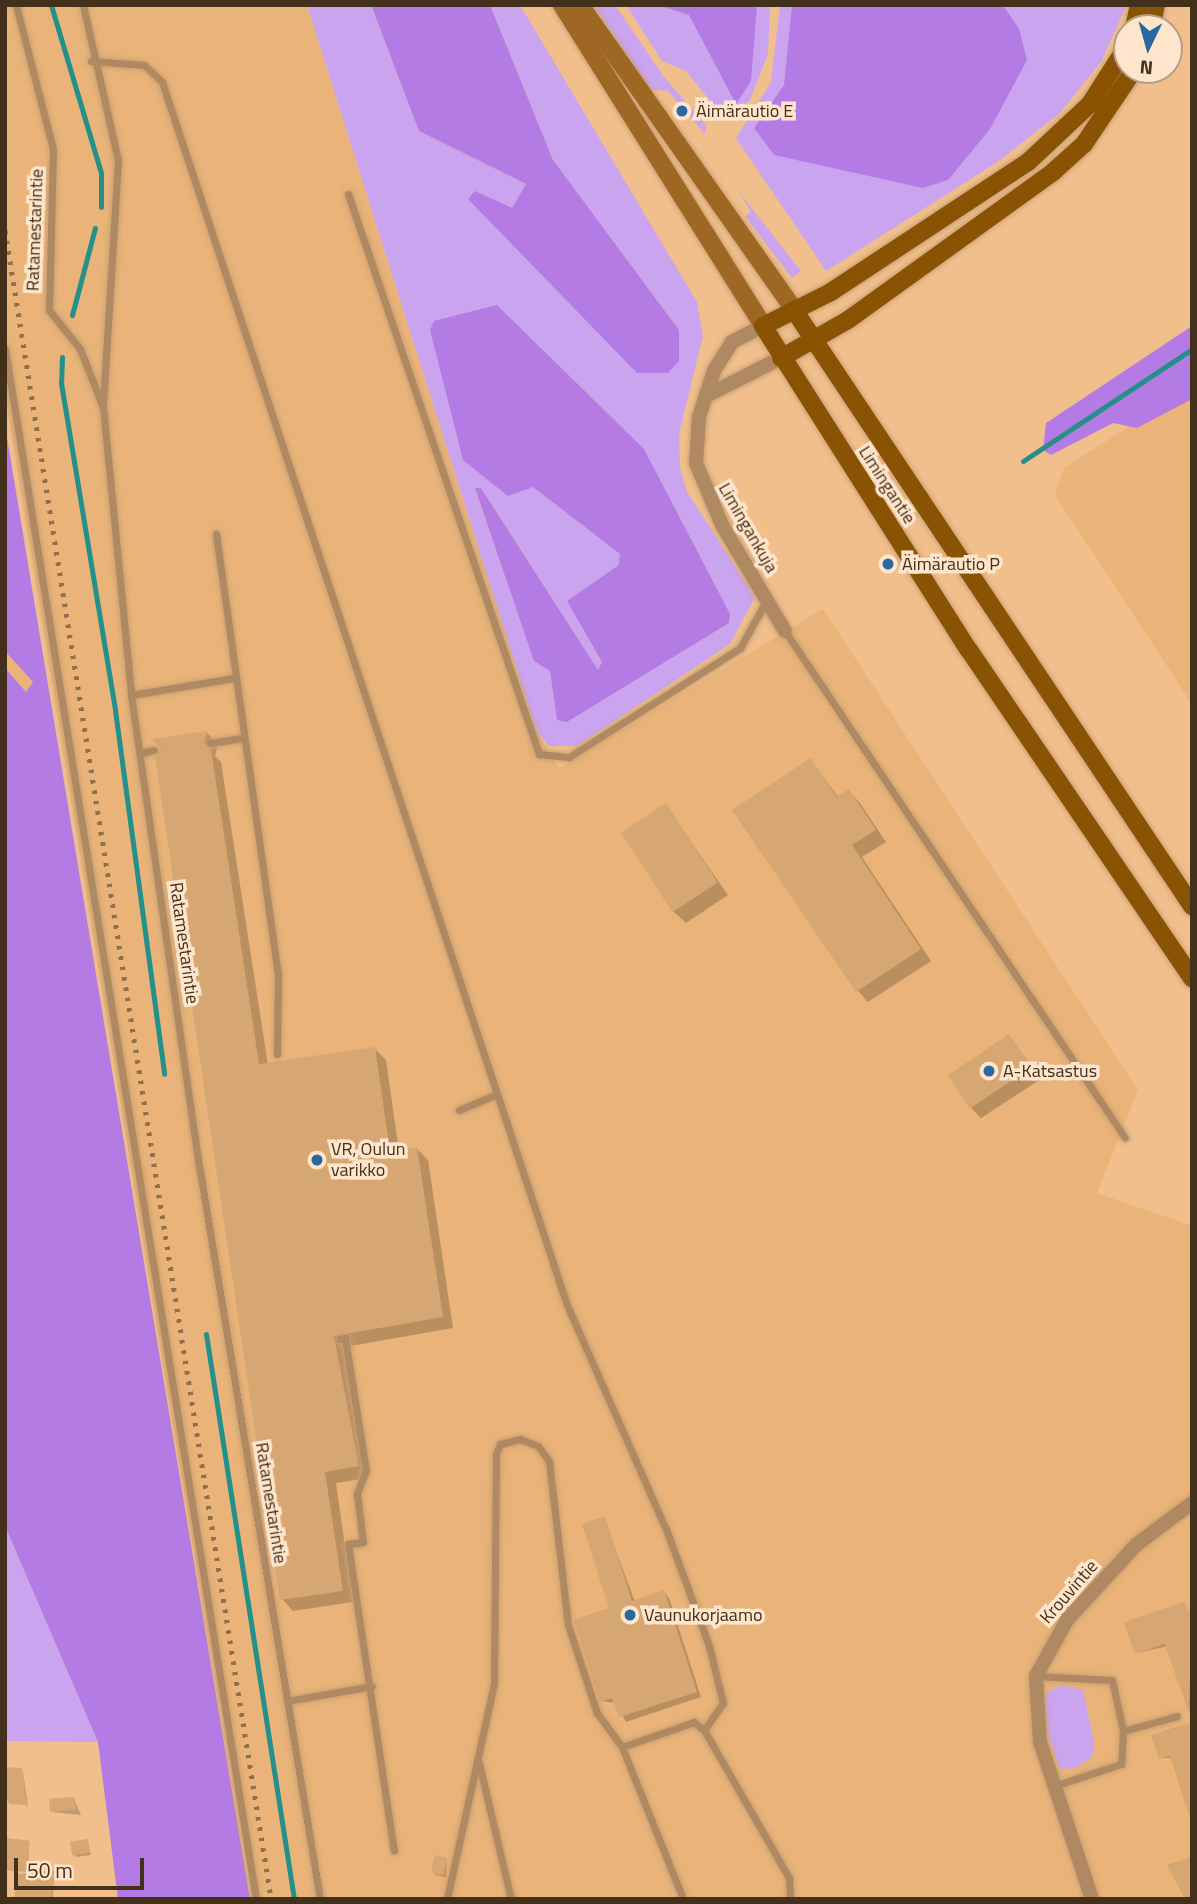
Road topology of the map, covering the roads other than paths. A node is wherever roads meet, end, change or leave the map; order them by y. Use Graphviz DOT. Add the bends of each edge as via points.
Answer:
graph roads {
  1 [pos="16,5"];
  2 [pos="83,5"];
  3 [pos="562,5"];
  4 [pos="580,5"];
  5 [pos="91,61"];
  6 [pos="1113,68"];
  7 [pos="1125,84"];
  8 [pos="348,194"];
  9 [pos="794,310"];
  10 [pos="763,326"];
  11 [pos="813,340"];
  12 [pos="5,349"];
  13 [pos="781,358"];
  14 [pos="706,396"];
  15 [pos="103,407"];
  16 [pos="216,534"];
  17 [pos="767,600"];
  18 [pos="785,631"];
  19 [pos="234,678"];
  20 [pos="131,695"];
  21 [pos="242,738"];
  22 [pos="210,743"];
  23 [pos="154,750"];
  24 [pos="140,753"];
  25 [pos="1192,906"];
  26 [pos="1192,978"];
  27 [pos="277,1054"];
  28 [pos="497,1094"];
  29 [pos="459,1110"];
  30 [pos="1125,1138"];
  31 [pos="340,1339"];
  32 [pos="1192,1503"];
  33 [pos="1036,1676"];
  34 [pos="372,1686"];
  35 [pos="287,1701"];
  36 [pos="1177,1716"];
  37 [pos="704,1730"];
  38 [pos="1124,1731"];
  39 [pos="622,1747"];
  40 [pos="478,1760"];
  41 [pos="1054,1786"];
  42 [pos="394,1851"];
  43 [pos="256,1899"];
  44 [pos="320,1899"];
  45 [pos="447,1899"];
  46 [pos="511,1899"];
  47 [pos="683,1899"];
  48 [pos="790,1899"];
  49 [pos="1092,1899"];
  1 -- 15 [label="lane, Ratamestarintie" via="52,149 49,310 80,349"];
  2 -- 5 [label="lane"];
  3 -- 10 [label="main road, Limingantie"];
  4 -- 9 [label="main road, Limingantie"];
  5 -- 15 [label="lane" via="118,160"];
  5 -- 28 [label="lane" via="144,65 162,82"];
  6 -- 9 [label="main road" via="1090,104 1028,162"];
  7 -- 11 [label="main road" via="1084,144"];
  8 -- 17 [label="lane" via="539,754 569,757 740,648"];
  9 -- 10 [label="main road"];
  9 -- 11 [label="main road, Limingantie"];
  10 -- 13 [label="main road, Limingantie"];
  10 -- 14 [label="street, Limingankuja" via="732,342"];
  11 -- 13 [label="main road"];
  11 -- 25 [label="main road, Limingantie"];
  12 -- 43 [label="lane"];
  13 -- 14 [label="street"];
  13 -- 26 [label="main road, Limingantie" via="969,650"];
  14 -- 17 [label="street, Limingankuja" via="697,434 702,486"];
  15 -- 20 [label="lane, Ratamestarintie"];
  16 -- 19 [label="lane" via="223,553"];
  17 -- 18 [label="street, Limingankuja"];
  18 -- 30 [label="lane"];
  19 -- 20 [label="lane"];
  19 -- 21 [label="lane"];
  20 -- 24 [label="lane, Ratamestarintie"];
  21 -- 22 [label="lane"];
  21 -- 27 [label="lane" via="278,973"];
  23 -- 24 [label="lane"];
  24 -- 35 [label="lane, Ratamestarintie" via="275,1595"];
  28 -- 29 [label="lane"];
  28 -- 37 [label="lane" via="567,1305 666,1529 709,1646 723,1703"];
  31 -- 34 [label="lane" via="345,1338 366,1470 357,1494 363,1542 348,1544"];
  32 -- 33 [label="street, Krouvintie" via="1136,1545 1067,1620"];
  33 -- 38 [label="lane" via="1112,1680"];
  33 -- 41 [label="street" via="1040,1742"];
  34 -- 35 [label="lane"];
  34 -- 42 [label="lane"];
  35 -- 44 [label="lane, Ratamestarintie"];
  36 -- 38 [label="lane"];
  37 -- 39 [label="lane" via="694,1722"];
  37 -- 48 [label="lane" via="789,1878"];
  38 -- 41 [label="lane" via="1121,1764"];
  39 -- 40 [label="lane" via="589,1696 568,1625 548,1461 538,1446 520,1439 500,1444 496,1454 498,1621"];
  39 -- 47 [label="lane"];
  40 -- 45 [label="lane"];
  40 -- 46 [label="lane"];
  41 -- 49 [label="street"];
}
